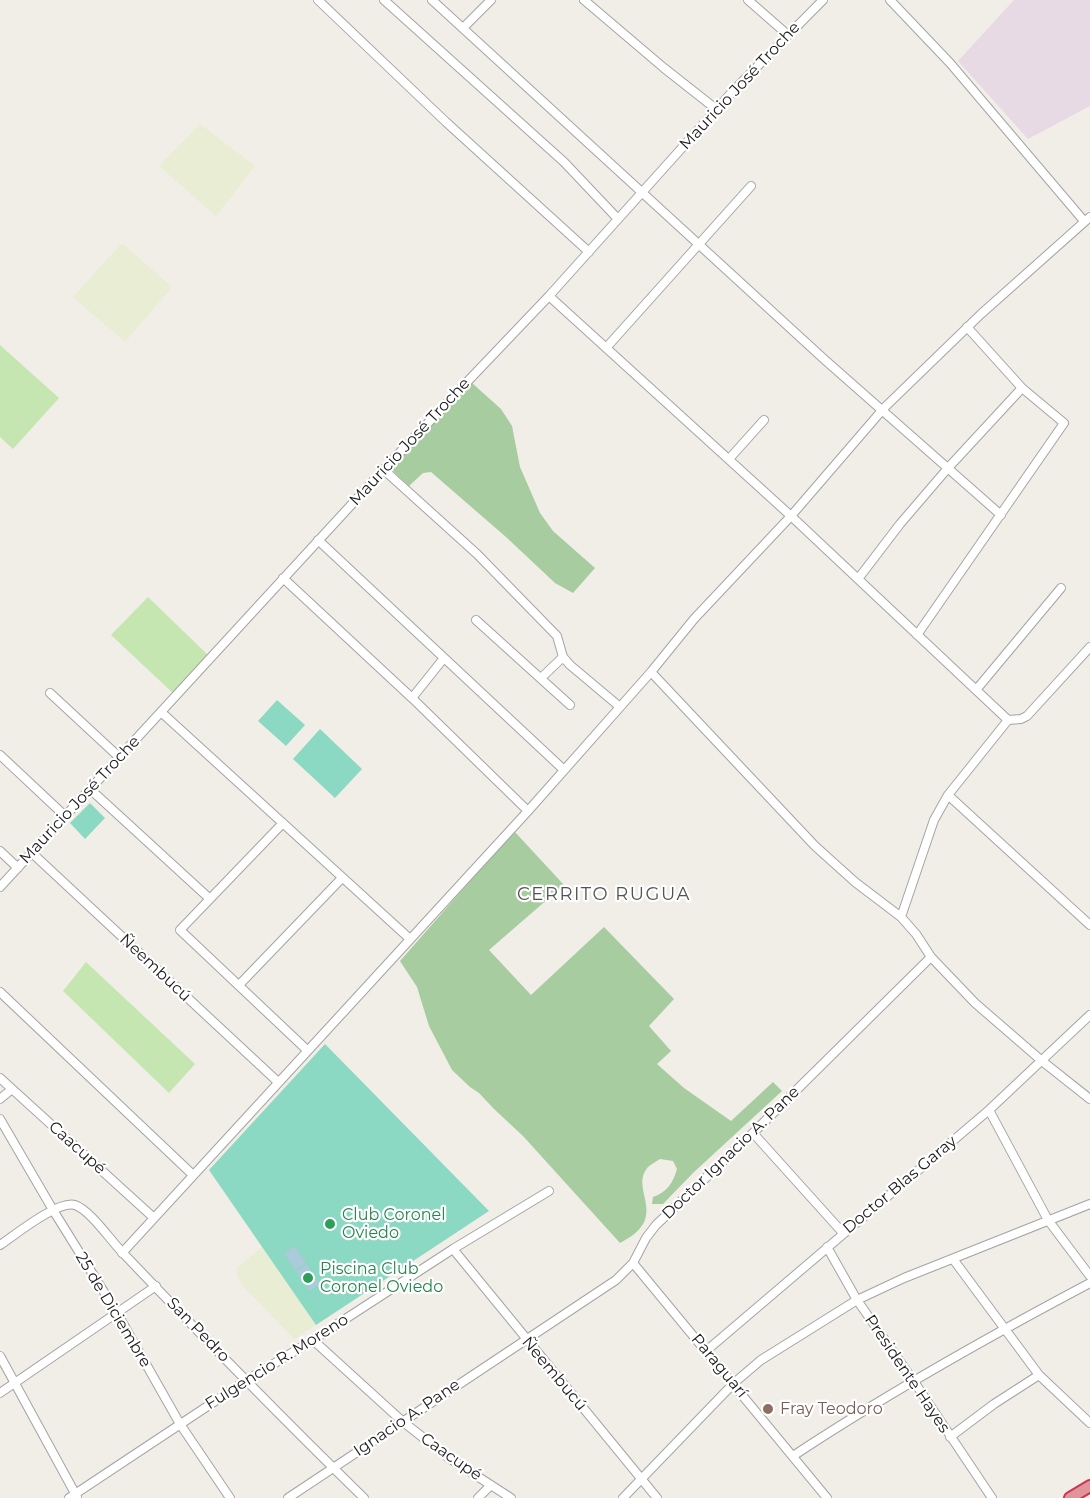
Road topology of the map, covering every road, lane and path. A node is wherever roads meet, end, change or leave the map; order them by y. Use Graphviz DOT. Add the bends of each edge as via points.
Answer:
graph roads {
  1 [pos="318,0"];
  2 [pos="384,0"];
  3 [pos="432,0"];
  4 [pos="492,0"];
  5 [pos="584,0"];
  6 [pos="748,0"];
  7 [pos="823,0"];
  8 [pos="890,0"];
  9 [pos="463,28"];
  10 [pos="788,34"];
  11 [pos="716,109"];
  12 [pos="751,186"];
  13 [pos="641,193"];
  14 [pos="618,219"];
  15 [pos="1087,219"];
  16 [pos="698,245"];
  17 [pos="589,252"];
  18 [pos="549,296"];
  19 [pos="967,327"];
  20 [pos="606,348"];
  21 [pos="1022,388"];
  22 [pos="882,411"];
  23 [pos="764,420"];
  24 [pos="729,459"];
  25 [pos="948,468"];
  26 [pos="383,470"];
  27 [pos="1001,515"];
  28 [pos="790,516"];
  29 [pos="318,540"];
  30 [pos="284,578"];
  31 [pos="858,579"];
  32 [pos="1062,588"];
  33 [pos="476,620"];
  34 [pos="917,635"];
  35 [pos="1090,646"];
  36 [pos="563,657"];
  37 [pos="444,658"];
  38 [pos="651,672"];
  39 [pos="541,678"];
  40 [pos="976,690"];
  41 [pos="50,693"];
  42 [pos="412,698"];
  43 [pos="570,705"];
  44 [pos="620,707"];
  45 [pos="161,712"];
  46 [pos="1008,720"];
  47 [pos="0,755"];
  48 [pos="119,757"];
  49 [pos="564,770"];
  50 [pos="90,789"];
  51 [pos="948,795"];
  52 [pos="528,811"];
  53 [pos="65,816"];
  54 [pos="284,823"];
  55 [pos="0,851"];
  56 [pos="32,853"];
  57 [pos="18,868"];
  58 [pos="342,878"];
  59 [pos="0,887"];
  60 [pos="210,899"];
  61 [pos="901,917"];
  62 [pos="1090,925"];
  63 [pos="410,939"];
  64 [pos="931,957"];
  65 [pos="239,985"];
  66 [pos="0,992"];
  67 [pos="1090,1015"];
  68 [pos="307,1050"];
  69 [pos="1042,1061"];
  70 [pos="0,1078"];
  71 [pos="278,1082"];
  72 [pos="12,1089"];
  73 [pos="0,1098"];
  74 [pos="1090,1099"];
  75 [pos="989,1110"];
  76 [pos="0,1119"];
  77 [pos="753,1133"];
  78 [pos="193,1175"];
  79 [pos="549,1191"];
  80 [pos="1090,1204"];
  81 [pos="53,1210"];
  82 [pos="154,1218"];
  83 [pos="1048,1220"];
  84 [pos="843,1233"];
  85 [pos="0,1245"];
  86 [pos="827,1247"];
  87 [pos="453,1249"];
  88 [pos="122,1253"];
  89 [pos="953,1259"];
  90 [pos="633,1263"];
  91 [pos="1090,1275"];
  92 [pos="1090,1284"];
  93 [pos="156,1287"];
  94 [pos="856,1300"];
  95 [pos="117,1313"];
  96 [pos="1004,1328"];
  97 [pos="525,1339"];
  98 [pos="314,1340"];
  99 [pos="706,1351"];
  100 [pos="0,1356"];
  101 [pos="1039,1375"];
  102 [pos="247,1380"];
  103 [pos="913,1380"];
  104 [pos="15,1383"];
  105 [pos="734,1383"];
  106 [pos="0,1393"];
  107 [pos="402,1421"];
  108 [pos="1090,1423"];
  109 [pos="180,1424"];
  110 [pos="950,1437"];
  111 [pos="792,1456"];
  112 [pos="333,1468"];
  113 [pos="642,1480"];
  114 [pos="491,1485"];
  115 [pos="1090,1486"];
  116 [pos="74,1497"];
  117 [pos="230,1498"];
  118 [pos="288,1498"];
  119 [pos="364,1498"];
  120 [pos="478,1498"];
  121 [pos="511,1498"];
  122 [pos="622,1498"];
  123 [pos="657,1498"];
  124 [pos="827,1498"];
  125 [pos="992,1498"];
  126 [pos="1070,1498"];
  1 -- 17 [label="street"];
  2 -- 14 [label="street" via="564,162"];
  3 -- 9 [label="street"];
  4 -- 9 [label="street"];
  5 -- 11 [label="street"];
  6 -- 10 [label="street"];
  7 -- 10 [label="street, Mauricio José Troche"];
  8 -- 15 [label="street"];
  9 -- 13 [label="street"];
  10 -- 11 [label="street, Mauricio José Troche"];
  11 -- 13 [label="street, Mauricio José Troche"];
  12 -- 16 [label="street"];
  13 -- 14 [label="street, Mauricio José Troche"];
  13 -- 16 [label="street"];
  14 -- 17 [label="street, Mauricio José Troche"];
  15 -- 19 [label="street"];
  16 -- 20 [label="street"];
  16 -- 22 [label="street"];
  17 -- 18 [label="street, Mauricio José Troche"];
  18 -- 20 [label="street"];
  18 -- 26 [label="street, Mauricio José Troche"];
  19 -- 21 [label="street"];
  19 -- 22 [label="street"];
  20 -- 24 [label="street"];
  21 -- 25 [label="street"];
  21 -- 27 [label="street" via="1064,423"];
  22 -- 25 [label="street"];
  22 -- 28 [label="street"];
  23 -- 24 [label="street"];
  24 -- 28 [label="street"];
  25 -- 27 [label="street"];
  25 -- 31 [label="street"];
  26 -- 29 [label="street, Mauricio José Troche"];
  26 -- 36 [label="street" via="477,555 557,636"];
  27 -- 34 [label="street"];
  28 -- 31 [label="street"];
  28 -- 38 [label="street" via="694,619"];
  29 -- 30 [label="street, Mauricio José Troche"];
  29 -- 37 [label="street"];
  30 -- 42 [label="street"];
  30 -- 45 [label="street, Mauricio José Troche"];
  31 -- 34 [label="street"];
  32 -- 40 [label="street"];
  33 -- 39 [label="street"];
  34 -- 40 [label="street"];
  35 -- 46 [label="street" via="1027,716"];
  36 -- 39 [label="street"];
  36 -- 44 [label="street"];
  37 -- 42 [label="street"];
  37 -- 49 [label="street"];
  38 -- 44 [label="street"];
  38 -- 61 [label="street" via="815,846"];
  39 -- 43 [label="street"];
  40 -- 46 [label="street"];
  41 -- 48 [label="street"];
  42 -- 52 [label="street"];
  44 -- 49 [label="street"];
  45 -- 48 [label="street, Mauricio José Troche"];
  45 -- 54 [label="street"];
  46 -- 51 [label="street"];
  47 -- 53 [label="street"];
  48 -- 50 [label="street, Mauricio José Troche"];
  49 -- 52 [label="street"];
  50 -- 53 [label="street, Mauricio José Troche"];
  50 -- 60 [label="street"];
  51 -- 61 [label="street" via="934,820"];
  51 -- 62 [label="street"];
  52 -- 63 [label="street"];
  53 -- 56 [label="street, Mauricio José Troche"];
  54 -- 58 [label="street"];
  54 -- 60 [label="street"];
  55 -- 57 [label="street"];
  56 -- 57 [label="street, Mauricio José Troche"];
  56 -- 71 [label="street, Ñeembucú"];
  57 -- 59 [label="street, Mauricio José Troche"];
  58 -- 63 [label="street"];
  58 -- 65 [label="street"];
  60 -- 65 [label="street" via="180,930"];
  61 -- 64 [label="street"];
  63 -- 68 [label="street"];
  64 -- 69 [label="street" via="975,1003"];
  64 -- 77 [label="street, Doctor Ignacio A. Pane"];
  65 -- 68 [label="street"];
  66 -- 78 [label="street"];
  67 -- 69 [label="street, Doctor Blas Garay"];
  68 -- 71 [label="street"];
  69 -- 74 [label="street"];
  69 -- 75 [label="street, Doctor Blas Garay"];
  70 -- 72 [label="street, Caacupé"];
  71 -- 78 [label="street"];
  72 -- 73 [label="street"];
  72 -- 82 [label="street, Caacupé"];
  75 -- 83 [label="street"];
  75 -- 84 [label="street, Doctor Blas Garay"];
  76 -- 81 [label="street, 25 de Diciembre"];
  77 -- 84 [label="street"];
  77 -- 90 [label="street, Doctor Ignacio A. Pane" via="656,1225"];
  78 -- 82 [label="street"];
  79 -- 87 [label="street, Fulgencio R. Moreno"];
  80 -- 83 [label="street"];
  81 -- 85 [label="street"];
  81 -- 88 [label="street, San Pedro" via="65,1205 83,1209"];
  81 -- 95 [label="street, 25 de Diciembre"];
  82 -- 88 [label="street"];
  83 -- 89 [label="street"];
  83 -- 91 [label="street"];
  84 -- 86 [label="street, Doctor Blas Garay"];
  86 -- 94 [label="street, Presidente Hayes"];
  86 -- 99 [label="street, Doctor Blas Garay"];
  87 -- 97 [label="street, Ñeembucú"];
  87 -- 98 [label="street, Fulgencio R. Moreno"];
  88 -- 93 [label="street, San Pedro"];
  89 -- 94 [label="street"];
  89 -- 96 [label="street"];
  90 -- 97 [label="street, Doctor Ignacio A. Pane" via="616,1280"];
  90 -- 99 [label="street, Paraguarí"];
  92 -- 96 [label="street"];
  93 -- 95 [label="street"];
  93 -- 102 [label="street, San Pedro"];
  94 -- 103 [label="street, Presidente Hayes"];
  94 -- 105 [label="street" via="761,1360"];
  95 -- 104 [label="street"];
  95 -- 109 [label="street, 25 de Diciembre"];
  96 -- 101 [label="street"];
  96 -- 103 [label="street"];
  97 -- 107 [label="street, Ignacio A. Pane"];
  97 -- 113 [label="street, Ñeembucú"];
  98 -- 102 [label="street, Fulgencio R. Moreno"];
  98 -- 107 [label="street, Caacupé"];
  99 -- 105 [label="street, Paraguarí"];
  100 -- 104 [label="street"];
  101 -- 108 [label="street"];
  101 -- 110 [label="street"];
  102 -- 109 [label="street, Fulgencio R. Moreno"];
  102 -- 112 [label="street, San Pedro"];
  103 -- 110 [label="street, Presidente Hayes"];
  103 -- 111 [label="street"];
  104 -- 106 [label="street"];
  104 -- 116 [label="street"];
  105 -- 111 [label="street, Paraguarí"];
  105 -- 113 [label="street"];
  107 -- 112 [label="street, Ignacio A. Pane"];
  107 -- 114 [label="street, Caacupé"];
  109 -- 116 [label="street, Fulgencio R. Moreno"];
  109 -- 117 [label="street, 25 de Diciembre"];
  110 -- 125 [label="street, Presidente Hayes"];
  111 -- 124 [label="street, Paraguarí"];
  112 -- 118 [label="street, Ignacio A. Pane"];
  112 -- 119 [label="street, San Pedro"];
  113 -- 122 [label="street"];
  113 -- 123 [label="street, Ñeembucú"];
  114 -- 120 [label="street"];
  114 -- 121 [label="street, Caacupé"];
  115 -- 126 [label="highway"];
}
